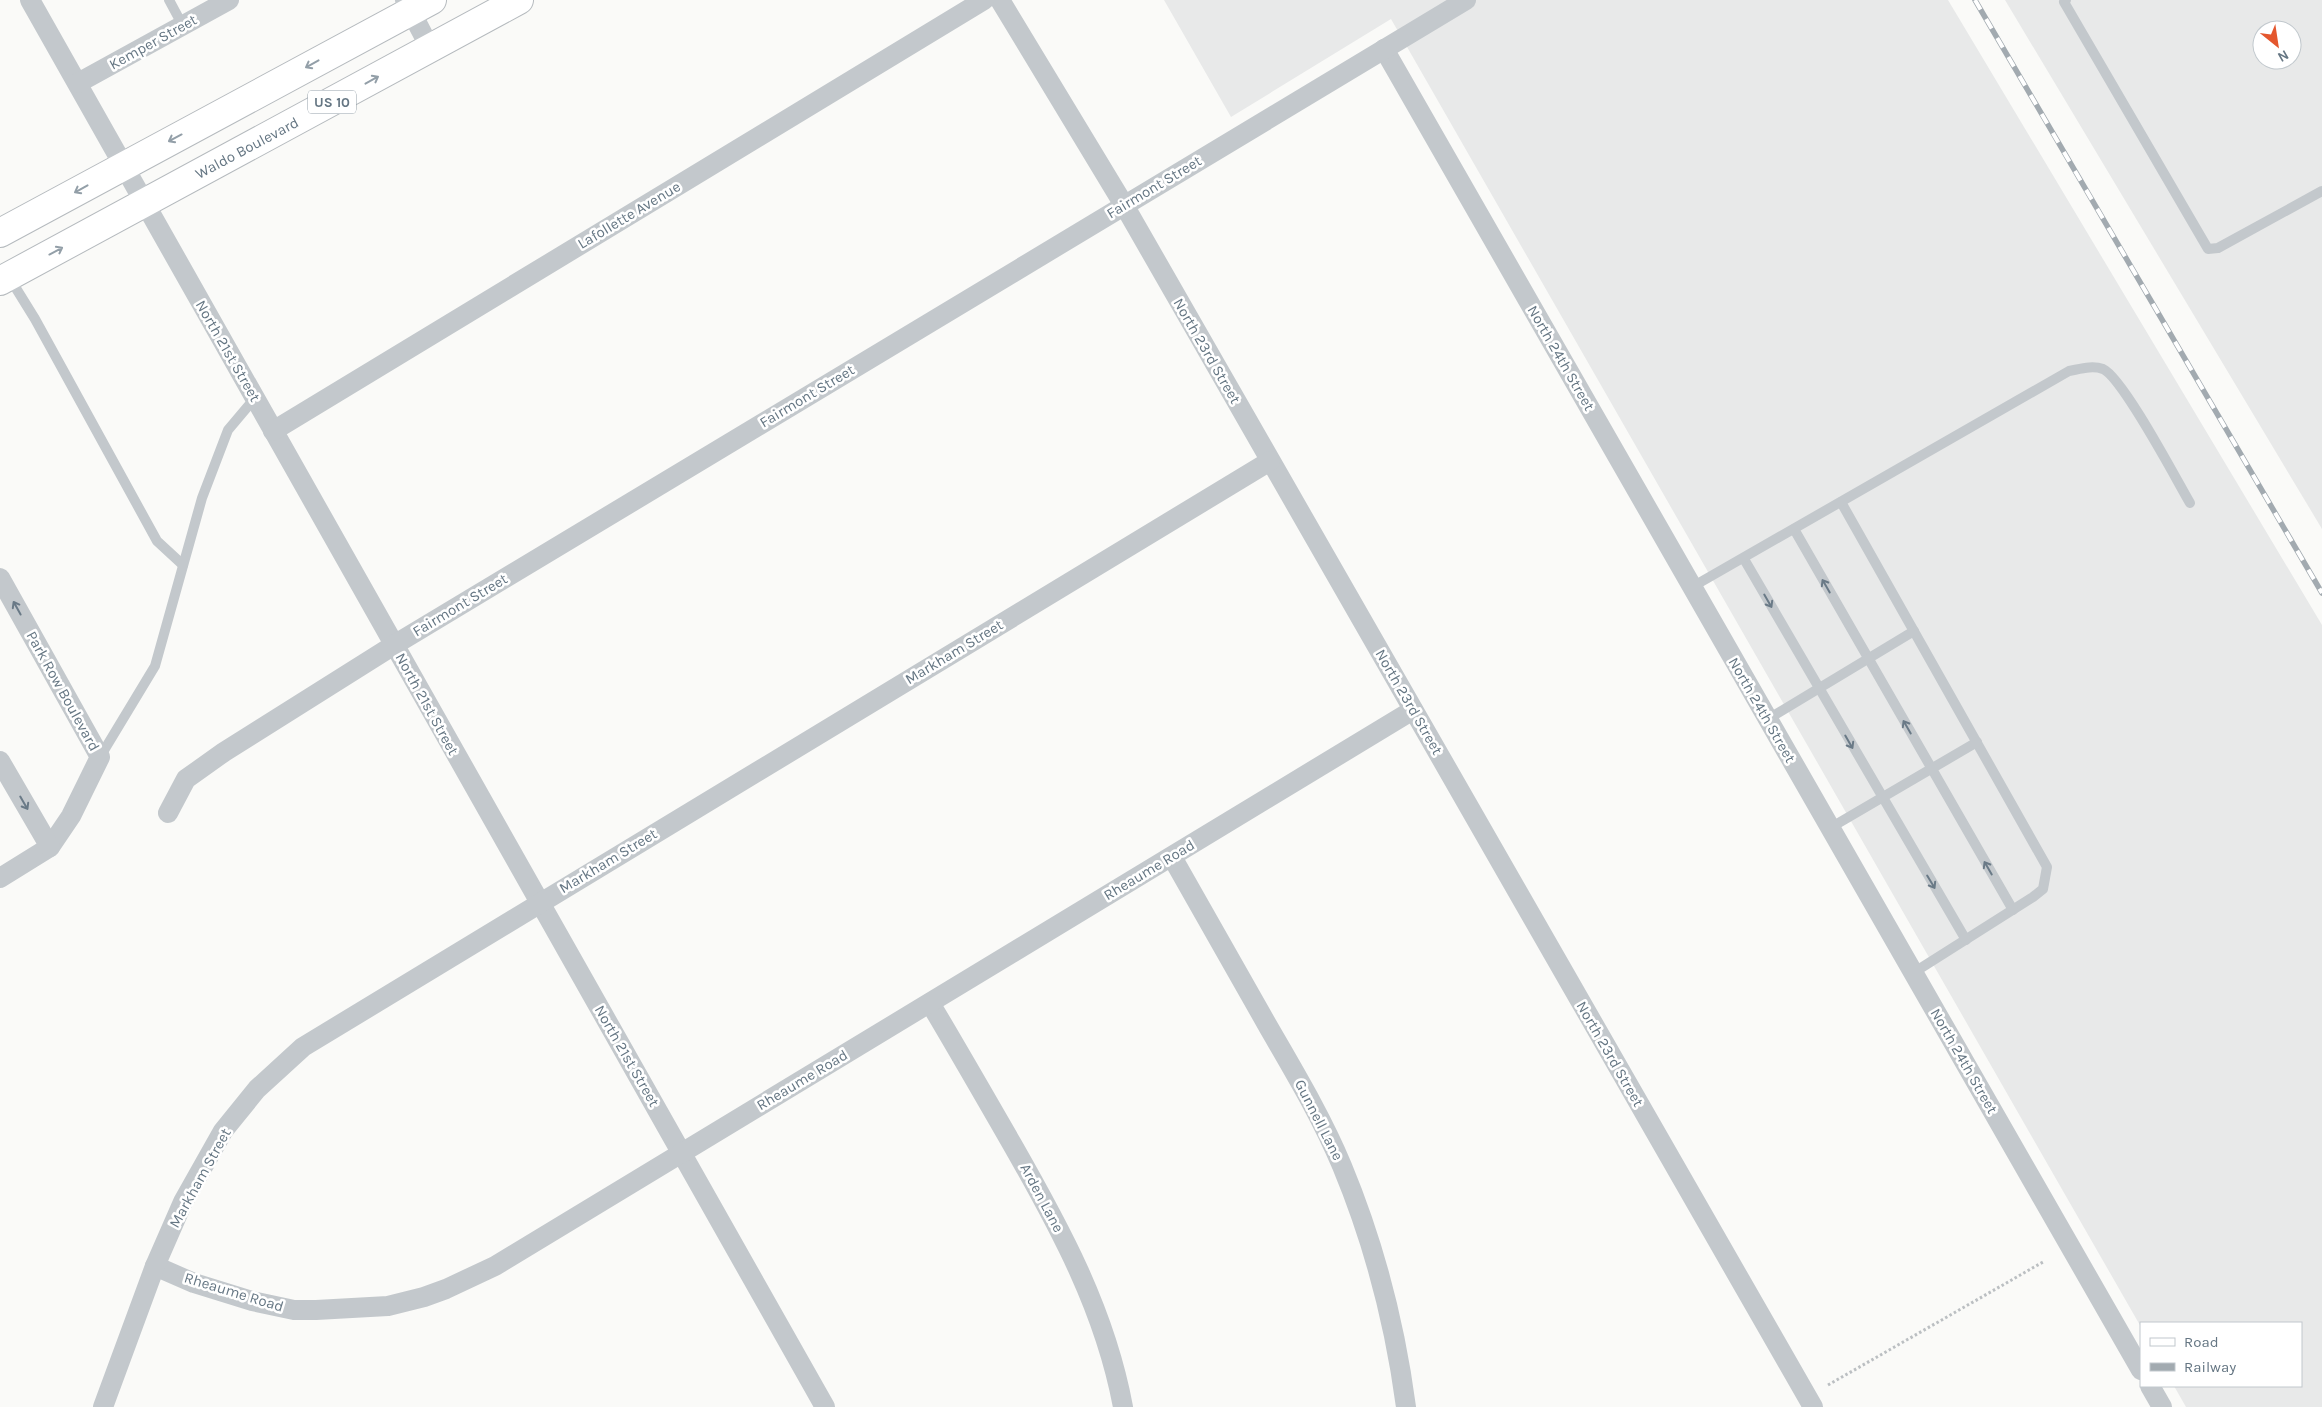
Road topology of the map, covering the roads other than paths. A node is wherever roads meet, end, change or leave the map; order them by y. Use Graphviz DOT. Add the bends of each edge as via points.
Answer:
graph roads {
  1 [pos="30,0"];
  2 [pos="168,0"];
  3 [pos="229,0"];
  4 [pos="519,0"];
  5 [pos="984,0"];
  6 [pos="1000,0"];
  7 [pos="1466,0"];
  8 [pos="2066,0"];
  9 [pos="416,4"];
  10 [pos="183,26"];
  11 [pos="430,48"];
  12 [pos="1384,49"];
  13 [pos="78,83"];
  14 [pos="124,166"];
  15 [pos="2322,191"];
  16 [pos="145,203"];
  17 [pos="1124,205"];
  18 [pos="0,233"];
  19 [pos="4,278"];
  20 [pos="255,398"];
  21 [pos="273,431"];
  22 [pos="1270,461"];
  23 [pos="1841,502"];
  24 [pos="2190,503"];
  25 [pos="1794,529"];
  26 [pos="1744,559"];
  27 [pos="183,566"];
  28 [pos="0,578"];
  29 [pos="1692,587"];
  30 [pos="1914,631"];
  31 [pos="394,646"];
  32 [pos="1868,659"];
  33 [pos="1818,689"];
  34 [pos="1413,710"];
  35 [pos="1768,719"];
  36 [pos="1977,742"];
  37 [pos="100,757"];
  38 [pos="0,761"];
  39 [pos="1930,769"];
  40 [pos="1882,798"];
  41 [pos="168,814"];
  42 [pos="1830,828"];
  43 [pos="50,848"];
  44 [pos="1172,856"];
  45 [pos="0,878"];
  46 [pos="539,903"];
  47 [pos="2013,910"];
  48 [pos="1966,940"];
  49 [pos="1913,973"];
  50 [pos="930,1003"];
  51 [pos="682,1153"];
  52 [pos="155,1266"];
  53 [pos="2140,1368"];
  54 [pos="2151,1387"];
  55 [pos="1804,1404"];
  56 [pos="103,1407"];
  57 [pos="825,1407"];
  58 [pos="1123,1407"];
  59 [pos="1406,1407"];
  60 [pos="2162,1407"];
  1 -- 13 [label="street, North 21st Street"];
  2 -- 10 [label="lane"];
  3 -- 10 [label="street, Kemper Street"];
  4 -- 11 [label="main road, Waldo Boulevard / US 10"];
  5 -- 21 [label="street, Lafollette Avenue"];
  6 -- 17 [label="street, North 23rd Street"];
  7 -- 12 [label="street, Fairmont Street"];
  8 -- 15 [label="lane" via="2064,2 2208,249 2218,248"];
  9 -- 11 [label="street"];
  9 -- 14 [label="main road, US 10, one-way"];
  10 -- 13 [label="street, Kemper Street"];
  16 -- 11 [label="main road, Waldo Boulevard / US 10, one-way"];
  12 -- 17 [label="street, Fairmont Street"];
  12 -- 29 [label="street, North 24th Street"];
  13 -- 14 [label="street, North 21st Street"];
  14 -- 16 [label="street, North 21st Street"];
  14 -- 18 [label="main road, US 10, one-way"];
  19 -- 16 [label="main road, Waldo Boulevard / US 10, one-way"];
  16 -- 20 [label="street, North 21st Street"];
  17 -- 22 [label="street, North 23rd Street"];
  17 -- 31 [label="street, Fairmont Street"];
  19 -- 27 [label="lane" via="35,319 157,541"];
  20 -- 21 [label="street, North 21st Street"];
  20 -- 27 [label="lane" via="228,430 202,498"];
  21 -- 31 [label="street, North 21st Street"];
  22 -- 34 [label="street, North 23rd Street"];
  22 -- 46 [label="street, Markham Street"];
  23 -- 24 [label="lane" via="2069,371 2088,367 2103,370 2121,386"];
  23 -- 25 [label="lane"];
  23 -- 30 [label="lane"];
  25 -- 26 [label="lane"];
  32 -- 25 [label="lane, one-way"];
  26 -- 29 [label="lane"];
  26 -- 33 [label="lane, one-way"];
  27 -- 37 [label="lane" via="155,666"];
  37 -- 28 [label="street, Park Row Boulevard, one-way"];
  29 -- 35 [label="street, North 24th Street"];
  30 -- 32 [label="lane"];
  30 -- 36 [label="lane"];
  31 -- 41 [label="street, Fairmont Street" via="186,779"];
  31 -- 46 [label="street, North 21st Street"];
  32 -- 33 [label="lane"];
  39 -- 32 [label="lane, one-way"];
  33 -- 35 [label="lane"];
  33 -- 40 [label="lane, one-way"];
  34 -- 44 [label="street, Rheaume Road"];
  34 -- 55 [label="street, North 23rd Street"];
  35 -- 42 [label="street, North 24th Street"];
  36 -- 39 [label="lane"];
  36 -- 47 [label="lane" via="2047,867 2043,889"];
  37 -- 43 [label="street, Park Row Boulevard" via="71,816"];
  38 -- 43 [label="street, one-way"];
  39 -- 40 [label="lane"];
  47 -- 39 [label="lane, one-way"];
  40 -- 42 [label="lane"];
  40 -- 48 [label="lane, one-way"];
  42 -- 49 [label="street, North 24th Street"];
  43 -- 45 [label="street"];
  44 -- 50 [label="street, Rheaume Road"];
  44 -- 59 [label="street, Gunnell Lane" via="1310,1099 1341,1165 1387,1299"];
  46 -- 51 [label="street, North 21st Street"];
  46 -- 52 [label="street, Markham Street" via="303,1048 257,1089 223,1131 183,1202"];
  47 -- 48 [label="lane"];
  48 -- 49 [label="lane"];
  49 -- 53 [label="street, North 24th Street"];
  50 -- 51 [label="street, Rheaume Road"];
  50 -- 58 [label="street, Arden Lane" via="1050,1210 1096,1307"];
  51 -- 52 [label="street, Rheaume Road" via="495,1266 446,1289 388,1306 294,1310 194,1283"];
  51 -- 57 [label="street, North 21st Street"];
  52 -- 56 [label="street, Markham Street"];
  54 -- 60 [label="street"];
}
